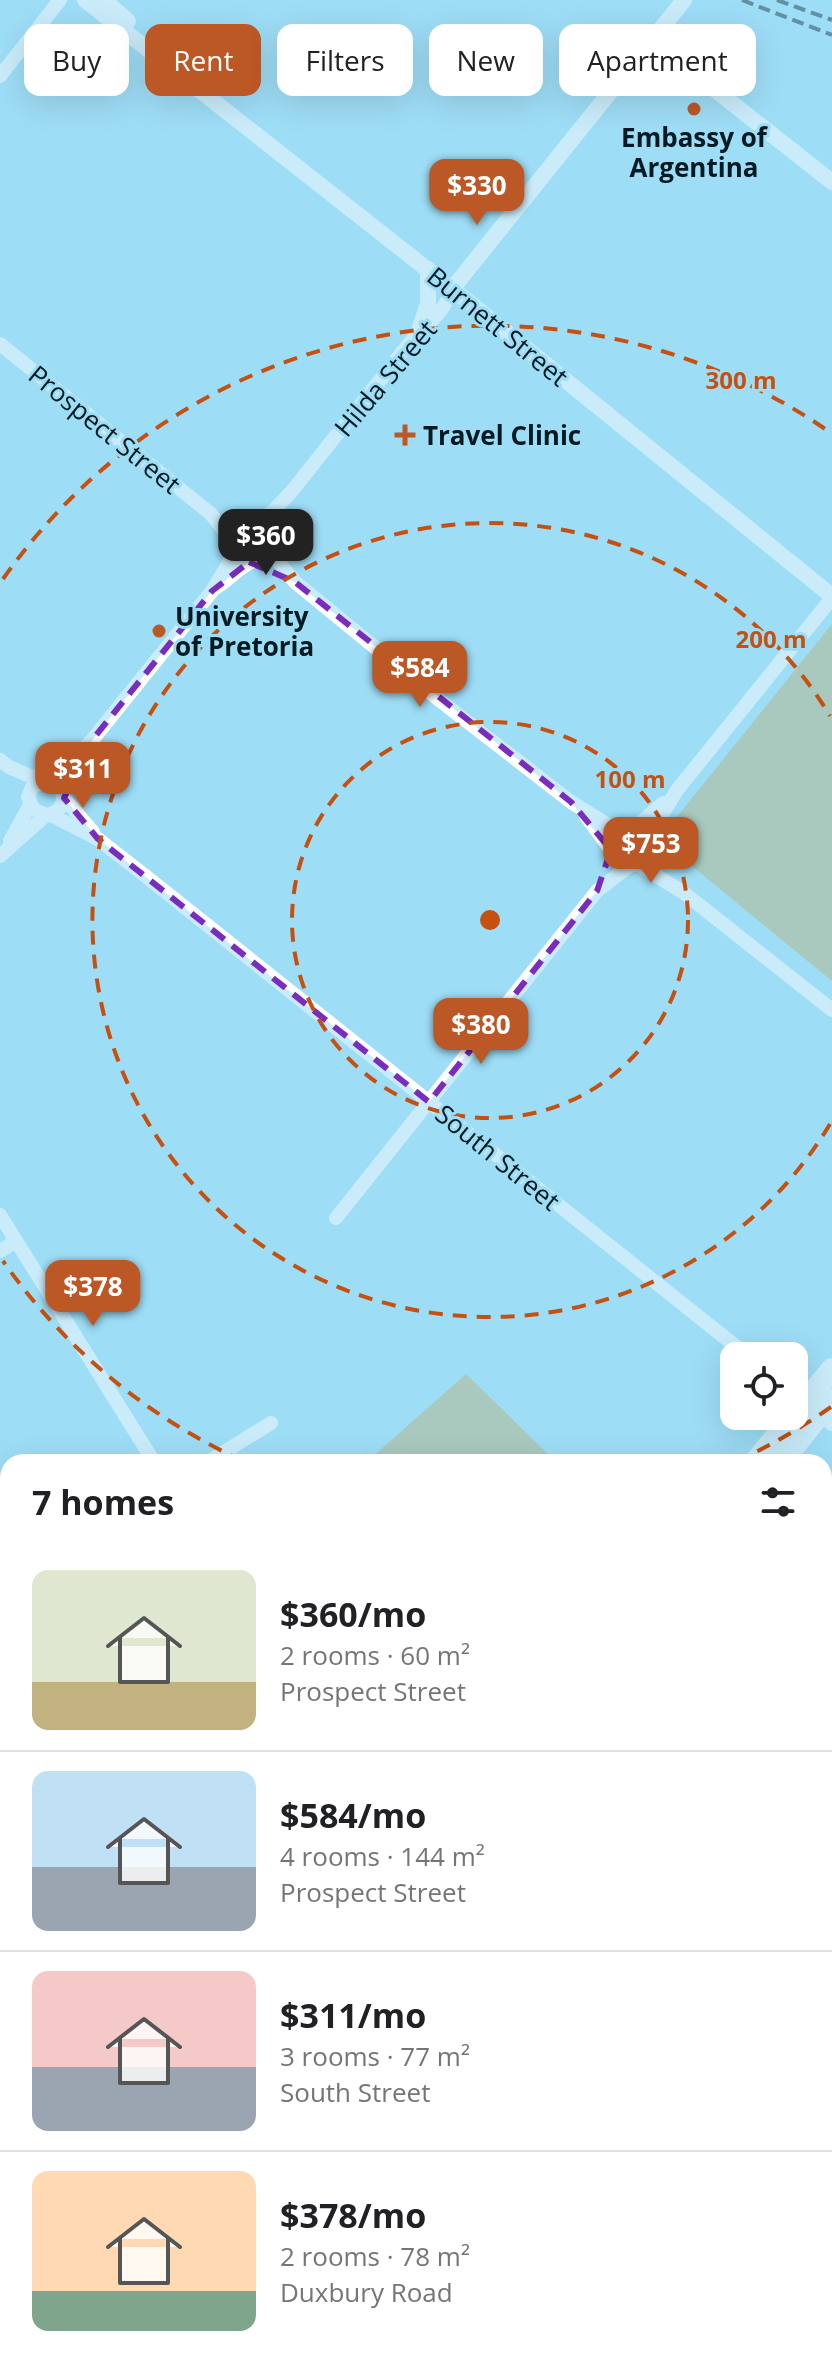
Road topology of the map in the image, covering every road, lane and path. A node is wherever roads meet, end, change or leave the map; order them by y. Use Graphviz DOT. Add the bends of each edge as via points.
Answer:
graph roads {
  1 [pos="60,0"];
  2 [pos="85,0"];
  3 [pos="104,0"];
  4 [pos="684,0"];
  5 [pos="665,24"];
  6 [pos="145,35"];
  7 [pos="145,48"];
  8 [pos="0,76"];
  9 [pos="206,96"];
  10 [pos="607,96"];
  11 [pos="723,96"];
  12 [pos="832,182"];
  13 [pos="428,269"];
  14 [pos="452,289"];
  15 [pos="419,331"];
  16 [pos="0,344"];
  17 [pos="292,491"];
  18 [pos="211,514"];
  19 [pos="248,528"];
  20 [pos="266,543"];
  21 [pos="233,547"];
  22 [pos="253,562"];
  23 [pos="295,582"];
  24 [pos="212,591"];
  25 [pos="832,597"];
  26 [pos="93,739"];
  27 [pos="5,764"];
  28 [pos="44,780"];
  29 [pos="677,790"];
  30 [pos="63,795"];
  31 [pos="29,801"];
  32 [pos="571,802"];
  33 [pos="48,815"];
  34 [pos="626,832"];
  35 [pos="98,839"];
  36 [pos="612,852"];
  37 [pos="3,853"];
  38 [pos="639,856"];
  39 [pos="597,891"];
  40 [pos="832,1010"];
  41 [pos="429,1102"];
  42 [pos="0,1215"];
  43 [pos="336,1218"];
  44 [pos="16,1241"];
  45 [pos="0,1251"];
  46 [pos="730,1342"];
  47 [pos="832,1369"];
  48 [pos="810,1409"];
  49 [pos="271,1423"];
  50 [pos="149,1454"];
  51 [pos="221,1454"];
  52 [pos="763,1454"];
  53 [pos="786,1454"];
  1 -- 8 [label="street"];
  2 -- 7 [label="street, Burnett Street"];
  3 -- 6 [label="street"];
  4 -- 5 [label="street, Hilda Street"];
  9 -- 13 [label="street, Burnett Street"];
  10 -- 14 [label="street, Hilda Street"];
  11 -- 12 [label="street"];
  13 -- 14 [label="street, Burnett Street"];
  13 -- 15 [label="street" via="428,303"];
  14 -- 15 [label="street, Hilda Street" via="448,302"];
  14 -- 25 [label="street, Burnett Street"];
  15 -- 17 [label="street, Hilda Street"];
  16 -- 18 [label="street, Prospect Street"];
  17 -- 19 [label="street, Hilda Street"];
  17 -- 20 [label="street, Hilda Street"];
  18 -- 19 [label="street, Prospect Street"];
  18 -- 21 [label="street, Prospect Street"];
  19 -- 20 [label="street" via="260,531"];
  19 -- 21 [label="street" via="236,533"];
  20 -- 22 [label="street" via="263,556"];
  20 -- 23 [label="street"];
  21 -- 22 [label="street" via="240,560"];
  21 -- 24 [label="street"];
  22 -- 23 [label="street"];
  22 -- 24 [label="street"];
  23 -- 32 [label="street"];
  24 -- 26 [label="street"];
  25 -- 29 [label="street"];
  26 -- 28 [label="street"];
  26 -- 30 [label="street"];
  27 -- 28 [label="street"];
  27 -- 31 [label="street"];
  28 -- 30 [label="street" via="56,784"];
  28 -- 31 [label="street" via="32,787"];
  29 -- 34 [label="street"];
  29 -- 38 [label="street"];
  30 -- 33 [label="street" via="59,810"];
  30 -- 35 [label="street, South Street"];
  31 -- 33 [label="street" via="37,813"];
  31 -- 37 [label="street"];
  32 -- 34 [label="street"];
  32 -- 36 [label="street"];
  33 -- 35 [label="street, South Street"];
  33 -- 37 [label="street"];
  34 -- 36 [label="street" via="614,839"];
  34 -- 38 [label="street" via="640,835"];
  35 -- 41 [label="street, South Street"];
  36 -- 38 [label="street" via="618,863"];
  36 -- 39 [label="street"];
  38 -- 39 [label="street"];
  38 -- 40 [label="street"];
  39 -- 41 [label="street"];
  41 -- 43 [label="street"];
  41 -- 46 [label="street, South Street"];
  42 -- 44 [label="street"];
  44 -- 45 [label="street"];
  44 -- 50 [label="street"];
  47 -- 48 [label="main road"];
  48 -- 52 [label="main road"];
  48 -- 53 [label="main road"];
  49 -- 51 [label="street"];
}
